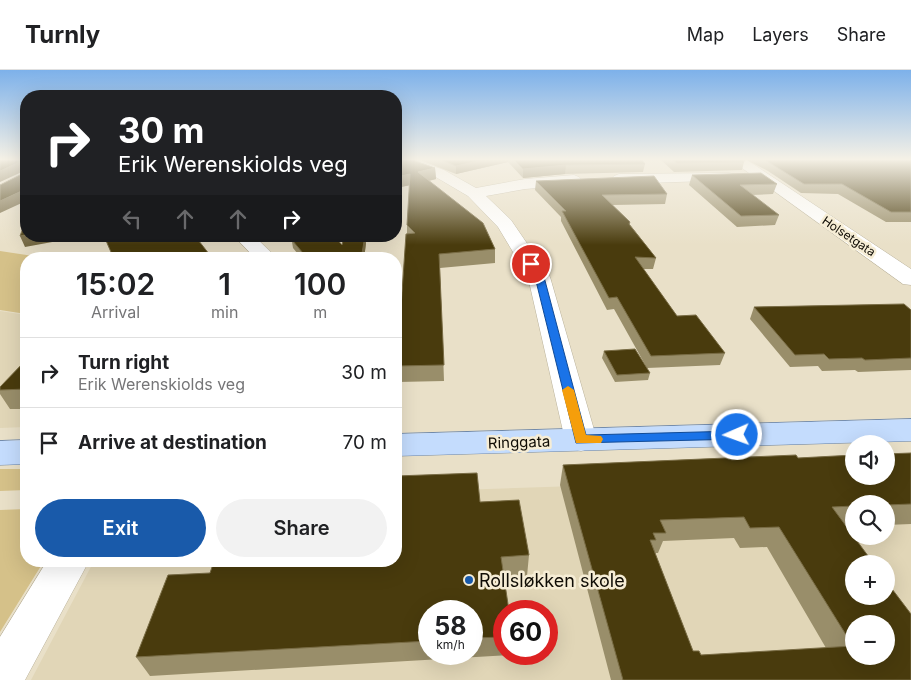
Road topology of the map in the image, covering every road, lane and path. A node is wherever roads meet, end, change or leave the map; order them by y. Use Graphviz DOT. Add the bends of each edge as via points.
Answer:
graph roads {
  1 [pos="466,188"];
  2 [pos="500,188"];
  3 [pos="780,188"];
  4 [pos="474,193"];
  5 [pos="250,242"];
  6 [pos="260,252"];
  7 [pos="911,279"];
  8 [pos="911,430"];
  9 [pos="581,440"];
  10 [pos="402,445"];
  11 [pos="20,452"];
  12 [pos="0,453"];
  13 [pos="66,567"];
  14 [pos="0,680"];
  1 -- 4 [label="street"];
  2 -- 4 [label="street"];
  3 -- 7 [label="street, Holsetgata"];
  4 -- 9 [label="street" via="505,224 539,277"];
  5 -- 6 [label="street"];
  8 -- 9 [label="main road, Ringgata"];
  9 -- 10 [label="main road, Ringgata"];
  11 -- 12 [label="main road"];
  13 -- 14 [label="street"];
}
